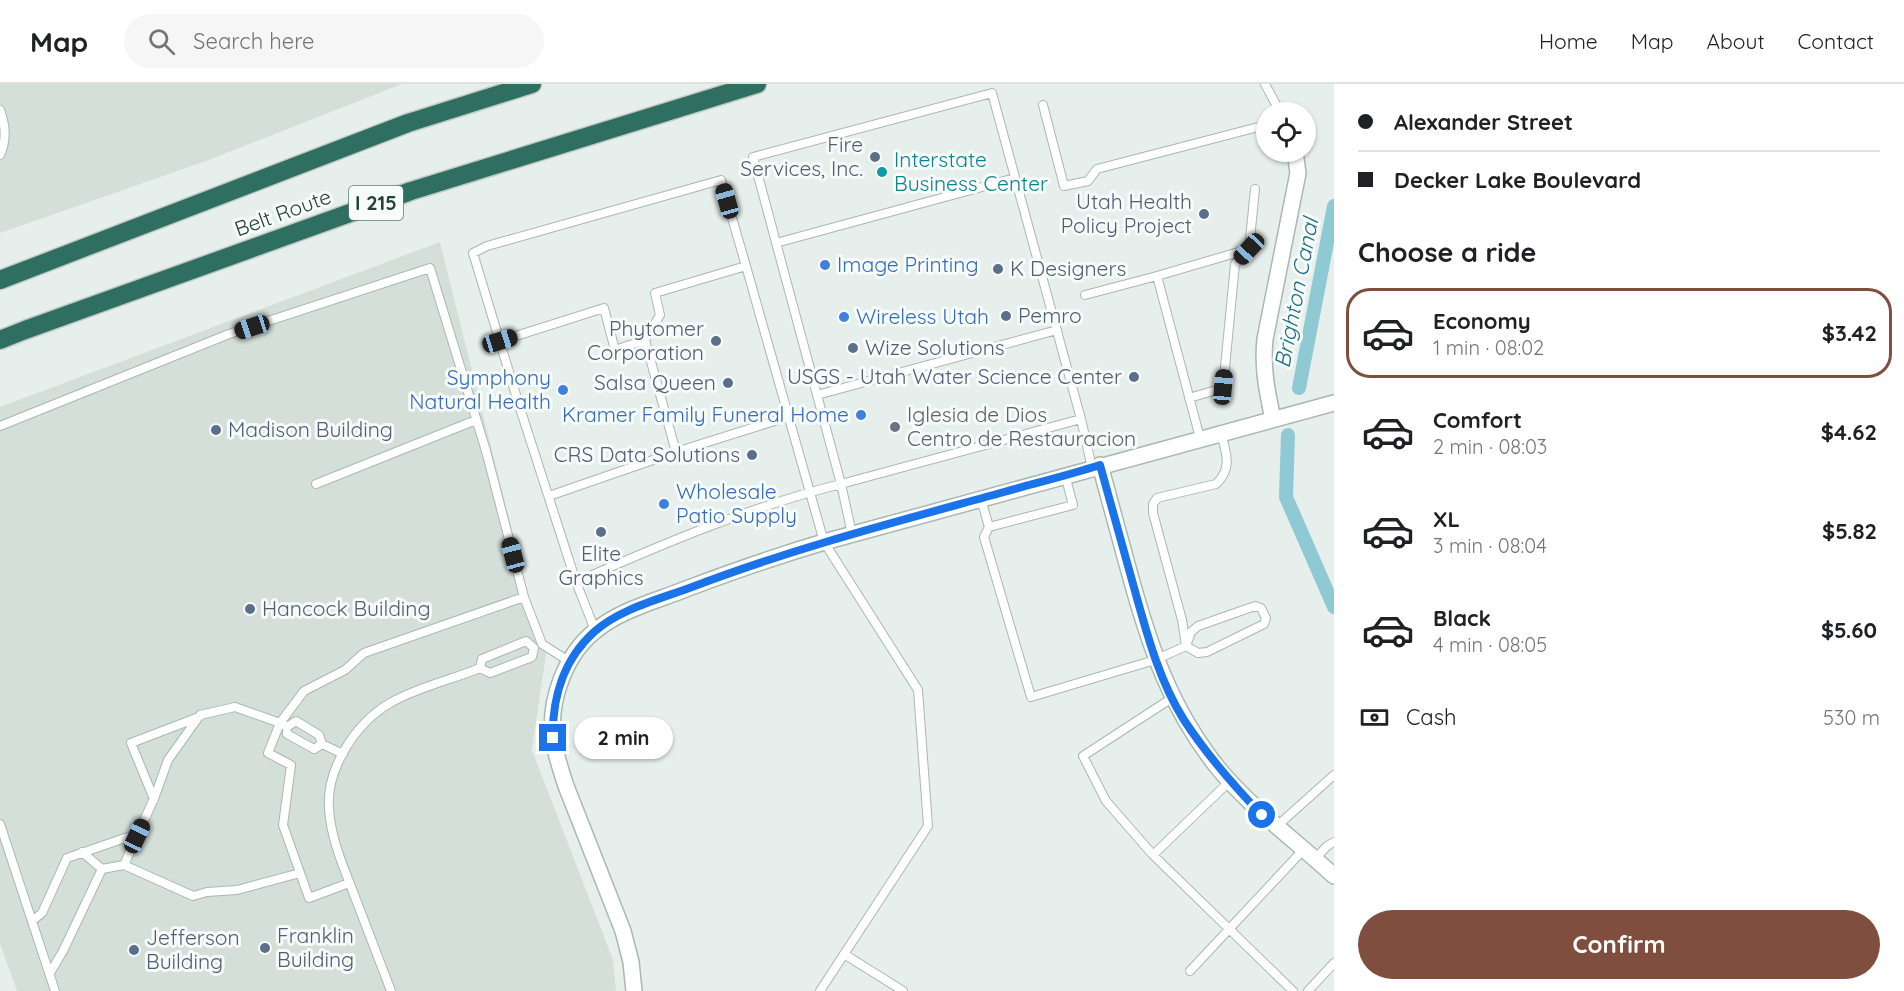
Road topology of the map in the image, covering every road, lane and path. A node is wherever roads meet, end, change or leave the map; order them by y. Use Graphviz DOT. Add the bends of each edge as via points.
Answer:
graph roads {
  1 [pos="532,84"];
  2 [pos="757,84"];
  3 [pos="1265,84"];
  4 [pos="1275,102"];
  5 [pos="1043,105"];
  6 [pos="0,110"];
  7 [pos="1256,127"];
  8 [pos="0,155"];
  9 [pos="1296,162"];
  10 [pos="1016,178"];
  11 [pos="1255,189"];
  12 [pos="776,243"];
  13 [pos="1249,249"];
  14 [pos="746,266"];
  15 [pos="1157,276"];
  16 [pos="0,280"];
  17 [pos="1084,295"];
  18 [pos="1057,330"];
  19 [pos="0,340"];
  20 [pos="645,340"];
  21 [pos="500,341"];
  22 [pos="817,395"];
  23 [pos="1189,398"];
  24 [pos="1334,403"];
  25 [pos="787,417"];
  26 [pos="1081,419"];
  27 [pos="1273,419"];
  28 [pos="476,420"];
  29 [pos="0,426"];
  30 [pos="1221,433"];
  31 [pos="1200,438"];
  32 [pos="676,452"];
  33 [pos="1096,467"];
  34 [pos="1065,475"];
  35 [pos="316,484"];
  36 [pos="841,484"];
  37 [pos="810,492"];
  38 [pos="549,496"];
  39 [pos="981,498"];
  40 [pos="988,527"];
  41 [pos="852,534"];
  42 [pos="824,542"];
  43 [pos="576,582"];
  44 [pos="524,597"];
  45 [pos="595,630"];
  46 [pos="543,644"];
  47 [pos="1186,646"];
  48 [pos="534,648"];
  49 [pos="1155,660"];
  50 [pos="570,662"];
  51 [pos="480,668"];
  52 [pos="1172,698"];
  53 [pos="199,717"];
  54 [pos="284,725"];
  55 [pos="322,744"];
  56 [pos="343,754"];
  57 [pos="1334,775"];
  58 [pos="1230,781"];
  59 [pos="154,799"];
  60 [pos="0,824"];
  61 [pos="1276,827"];
  62 [pos="137,836"];
  63 [pos="1334,842"];
  64 [pos="82,852"];
  65 [pos="1310,854"];
  66 [pos="1153,855"];
  67 [pos="124,866"];
  68 [pos="102,869"];
  69 [pos="300,873"];
  70 [pos="1334,876"];
  71 [pos="350,883"];
  72 [pos="32,921"];
  73 [pos="1229,928"];
  74 [pos="844,954"];
  75 [pos="1334,963"];
  76 [pos="1190,971"];
  77 [pos="50,974"];
  78 [pos="56,991"];
  79 [pos="392,991"];
  80 [pos="634,991"];
  81 [pos="820,991"];
  82 [pos="903,991"];
  83 [pos="1293,991"];
  84 [pos="1308,991"];
  1 -- 16 [label="highway, Belt Route" via="408,123"];
  2 -- 19 [label="highway, Belt Route / I 215" via="411,191"];
  3 -- 4 [label="lane"];
  5 -- 7 [label="lane" via="1064,186 1088,181 1097,169"];
  6 -- 8 [label="lane" via="6,133"];
  9 -- 27 [label="street" via="1298,173 1262,360"];
  10 -- 12 [label="lane"];
  10 -- 12 [label="lane" via="992,93 753,157"];
  10 -- 18 [label="lane"];
  11 -- 13 [label="lane"];
  12 -- 22 [label="lane"];
  13 -- 15 [label="lane"];
  13 -- 23 [label="lane" via="1234,264 1223,387"];
  14 -- 20 [label="lane" via="655,293 660,315"];
  14 -- 21 [label="lane" via="721,180 487,246 473,253"];
  14 -- 25 [label="lane"];
  15 -- 17 [label="lane"];
  15 -- 23 [label="lane"];
  18 -- 22 [label="lane"];
  18 -- 26 [label="lane"];
  20 -- 21 [label="lane" via="615,350 604,308"];
  20 -- 32 [label="lane"];
  21 -- 38 [label="lane"];
  22 -- 36 [label="lane"];
  23 -- 31 [label="lane"];
  24 -- 27 [label="street"];
  25 -- 32 [label="lane"];
  25 -- 37 [label="lane"];
  26 -- 33 [label="lane"];
  26 -- 36 [label="lane"];
  27 -- 30 [label="street"];
  28 -- 29 [label="lane" via="430,268 229,334"];
  28 -- 35 [label="lane"];
  28 -- 44 [label="lane"];
  30 -- 31 [label="street"];
  30 -- 47 [label="lane" via="1228,463 1223,478 1216,484 1157,498 1153,504"];
  31 -- 33 [label="street"];
  32 -- 38 [label="lane"];
  33 -- 34 [label="street"];
  33 -- 49 [label="street"];
  34 -- 39 [label="street"];
  34 -- 40 [label="lane" via="1073,505"];
  36 -- 37 [label="lane"];
  36 -- 41 [label="lane"];
  37 -- 42 [label="lane"];
  37 -- 43 [label="lane" via="689,532"];
  38 -- 43 [label="lane"];
  39 -- 40 [label="lane"];
  39 -- 41 [label="street"];
  40 -- 49 [label="lane" via="984,537 1031,697"];
  41 -- 42 [label="street"];
  42 -- 45 [label="street" via="621,614"];
  42 -- 74 [label="lane" via="918,690 927,826"];
  43 -- 45 [label="lane"];
  44 -- 46 [label="lane"];
  44 -- 54 [label="lane" via="364,653 345,670 304,692"];
  45 -- 50 [label="street"];
  46 -- 48 [label="lane"];
  46 -- 50 [label="lane"];
  47 -- 47 [label="lane" via="1198,626 1256,606 1266,618 1264,624 1207,652 1198,653"];
  47 -- 49 [label="lane"];
  48 -- 51 [label="lane" via="532,657 510,666 490,673"];
  48 -- 51 [label="lane" via="526,641 482,659"];
  49 -- 52 [label="street"];
  50 -- 80 [label="street" via="557,690 553,738 566,786 623,931 632,963"];
  51 -- 56 [label="lane" via="390,703 352,737"];
  52 -- 58 [label="street"];
  52 -- 66 [label="lane" via="1083,756 1106,801"];
  53 -- 54 [label="lane" via="235,707"];
  53 -- 59 [label="lane" via="168,760"];
  53 -- 59 [label="lane" via="131,743"];
  54 -- 55 [label="lane" via="296,721 319,735"];
  54 -- 55 [label="lane" via="287,734 314,749"];
  54 -- 69 [label="lane" via="268,753 291,765 283,825"];
  55 -- 56 [label="lane"];
  56 -- 71 [label="lane" via="333,777 329,807 334,840"];
  57 -- 61 [label="lane"];
  58 -- 61 [label="street"];
  58 -- 66 [label="lane"];
  59 -- 62 [label="lane"];
  60 -- 72 [label="lane"];
  61 -- 65 [label="street"];
  62 -- 64 [label="lane"];
  62 -- 67 [label="lane"];
  63 -- 65 [label="lane"];
  64 -- 68 [label="lane"];
  64 -- 72 [label="lane" via="67,858 42,913"];
  65 -- 70 [label="street"];
  65 -- 73 [label="lane"];
  66 -- 73 [label="lane"];
  67 -- 68 [label="lane"];
  67 -- 69 [label="lane" via="193,896 237,890"];
  68 -- 77 [label="lane"];
  69 -- 71 [label="lane" via="309,898"];
  71 -- 79 [label="lane"];
  72 -- 77 [label="lane"];
  73 -- 76 [label="lane"];
  73 -- 83 [label="lane"];
  74 -- 81 [label="lane"];
  74 -- 82 [label="lane"];
  75 -- 84 [label="lane"];
  77 -- 78 [label="lane"];
}
